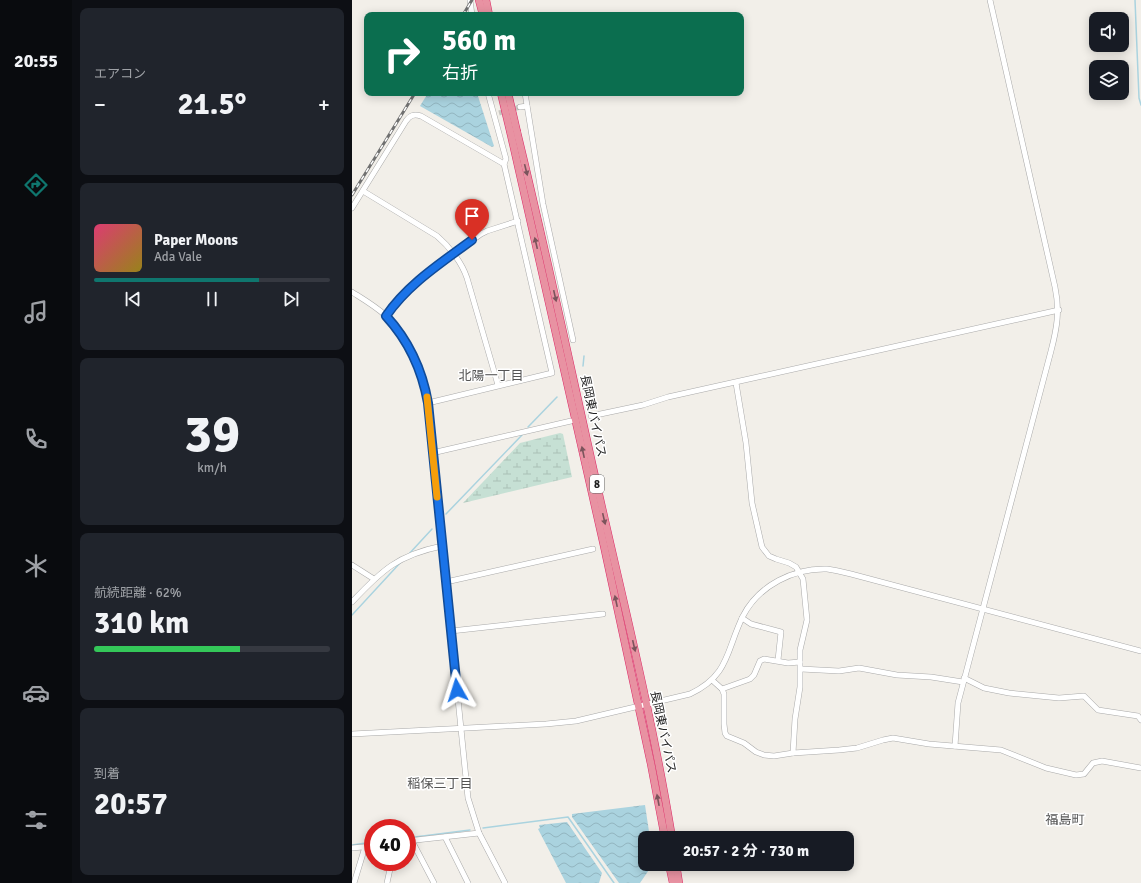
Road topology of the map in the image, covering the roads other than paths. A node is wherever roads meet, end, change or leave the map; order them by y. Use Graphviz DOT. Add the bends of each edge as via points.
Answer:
graph roads {
  1 [pos="470,0"];
  2 [pos="479,0"];
  3 [pos="486,0"];
  4 [pos="990,0"];
  5 [pos="472,12"];
  6 [pos="482,12"];
  7 [pos="489,12"];
  8 [pos="489,96"];
  9 [pos="502,96"];
  10 [pos="508,96"];
  11 [pos="525,96"];
  12 [pos="527,106"];
  13 [pos="520,107"];
  14 [pos="514,133"];
  15 [pos="504,164"];
  16 [pos="363,191"];
  17 [pos="352,208"];
  18 [pos="518,221"];
  19 [pos="453,254"];
  20 [pos="352,292"];
  21 [pos="1059,310"];
  22 [pos="386,316"];
  23 [pos="573,340"];
  24 [pos="736,383"];
  25 [pos="498,386"];
  26 [pos="428,403"];
  27 [pos="592,416"];
  28 [pos="571,421"];
  29 [pos="432,453"];
  30 [pos="442,546"];
  31 [pos="593,549"];
  32 [pos="352,565"];
  33 [pos="800,572"];
  34 [pos="374,579"];
  35 [pos="446,582"];
  36 [pos="352,602"];
  37 [pos="982,608"];
  38 [pos="603,614"];
  39 [pos="742,618"];
  40 [pos="451,631"];
  41 [pos="1141,651"];
  42 [pos="778,660"];
  43 [pos="800,662"];
  44 [pos="801,669"];
  45 [pos="712,680"];
  46 [pos="963,680"];
  47 [pos="722,689"];
  48 [pos="642,705"];
  49 [pos="1141,720"];
  50 [pos="461,728"];
  51 [pos="352,734"];
  52 [pos="955,746"];
  53 [pos="792,753"];
  54 [pos="1141,768"];
  55 [pos="663,831"];
  56 [pos="671,831"];
  57 [pos="479,834"];
  58 [pos="445,837"];
  59 [pos="416,840"];
  60 [pos="364,847"];
  61 [pos="352,848"];
  62 [pos="364,850"];
  63 [pos="416,852"];
  64 [pos="390,871"];
  65 [pos="670,871"];
  66 [pos="677,871"];
  67 [pos="354,883"];
  68 [pos="387,883"];
  69 [pos="434,883"];
  70 [pos="468,883"];
  71 [pos="504,883"];
  72 [pos="672,883"];
  73 [pos="680,883"];
  1 -- 5 [label="street"];
  2 -- 6 [label="highway"];
  3 -- 7 [label="highway"];
  4 -- 21 [label="street"];
  8 -- 15 [label="street" via="496,113 506,159"];
  9 -- 14 [label="highway, 長岡東バイパス / 8, bridge"];
  10 -- 14 [label="highway, 長岡東バイパス / 8, bridge"];
  11 -- 12 [label="street"];
  12 -- 13 [label="street"];
  12 -- 23 [label="street" via="543,204"];
  14 -- 48 [label="highway, 長岡東バイパス / 8" via="536,210"];
  15 -- 16 [label="street" via="421,116 413,115 406,121"];
  15 -- 18 [label="street"];
  16 -- 17 [label="street"];
  16 -- 19 [label="street" via="437,236"];
  18 -- 19 [label="street" via="487,231"];
  18 -- 25 [label="street" via="552,374"];
  19 -- 22 [label="street" via="422,276"];
  19 -- 25 [label="street" via="465,272"];
  20 -- 22 [label="street"];
  21 -- 24 [label="street"];
  21 -- 37 [label="street" via="1052,351"];
  22 -- 26 [label="street" via="402,335 414,357 423,379"];
  24 -- 27 [label="street"];
  24 -- 33 [label="street" via="752,503 762,547 769,556 793,564"];
  25 -- 26 [label="street"];
  26 -- 29 [label="street"];
  28 -- 29 [label="street"];
  29 -- 30 [label="street"];
  30 -- 34 [label="street" via="407,557"];
  30 -- 35 [label="street"];
  31 -- 35 [label="street"];
  32 -- 34 [label="street"];
  33 -- 37 [label="street" via="816,569 837,570"];
  33 -- 39 [label="street" via="777,581 762,592"];
  33 -- 43 [label="street" via="807,620"];
  34 -- 36 [label="street"];
  35 -- 40 [label="street"];
  37 -- 41 [label="street"];
  37 -- 46 [label="street"];
  38 -- 40 [label="street"];
  39 -- 42 [label="street" via="751,624 781,632"];
  39 -- 45 [label="street" via="727,659"];
  40 -- 50 [label="street"];
  42 -- 43 [label="street" via="788,663"];
  42 -- 47 [label="street" via="760,661 750,679"];
  43 -- 44 [label="street"];
  44 -- 46 [label="street" via="839,671 859,668 897,675"];
  44 -- 53 [label="street"];
  45 -- 47 [label="street"];
  45 -- 48 [label="street" via="690,694"];
  46 -- 49 [label="street" via="1009,693 1059,698 1084,696 1098,710 1138,716"];
  46 -- 52 [label="street" via="958,703"];
  47 -- 53 [label="street" via="725,698 727,736 764,755"];
  48 -- 50 [label="street" via="576,721"];
  55 -- 48 [label="highway, 長岡東バイパス / 8, one-way"];
  48 -- 56 [label="highway, 長岡東バイパス / 8" via="666,798"];
  50 -- 51 [label="street"];
  50 -- 57 [label="street" via="468,798"];
  52 -- 53 [label="street" via="893,738 857,748"];
  52 -- 54 [label="street" via="1001,750 1046,768 1076,775 1084,774 1093,763 1102,761"];
  57 -- 58 [label="street"];
  57 -- 71 [label="street"];
  58 -- 59 [label="street"];
  58 -- 70 [label="street"];
  60 -- 61 [label="street"];
  62 -- 67 [label="street"];
  63 -- 69 [label="street"];
  64 -- 68 [label="street"];
  65 -- 72 [label="highway"];
  66 -- 73 [label="highway"];
}
